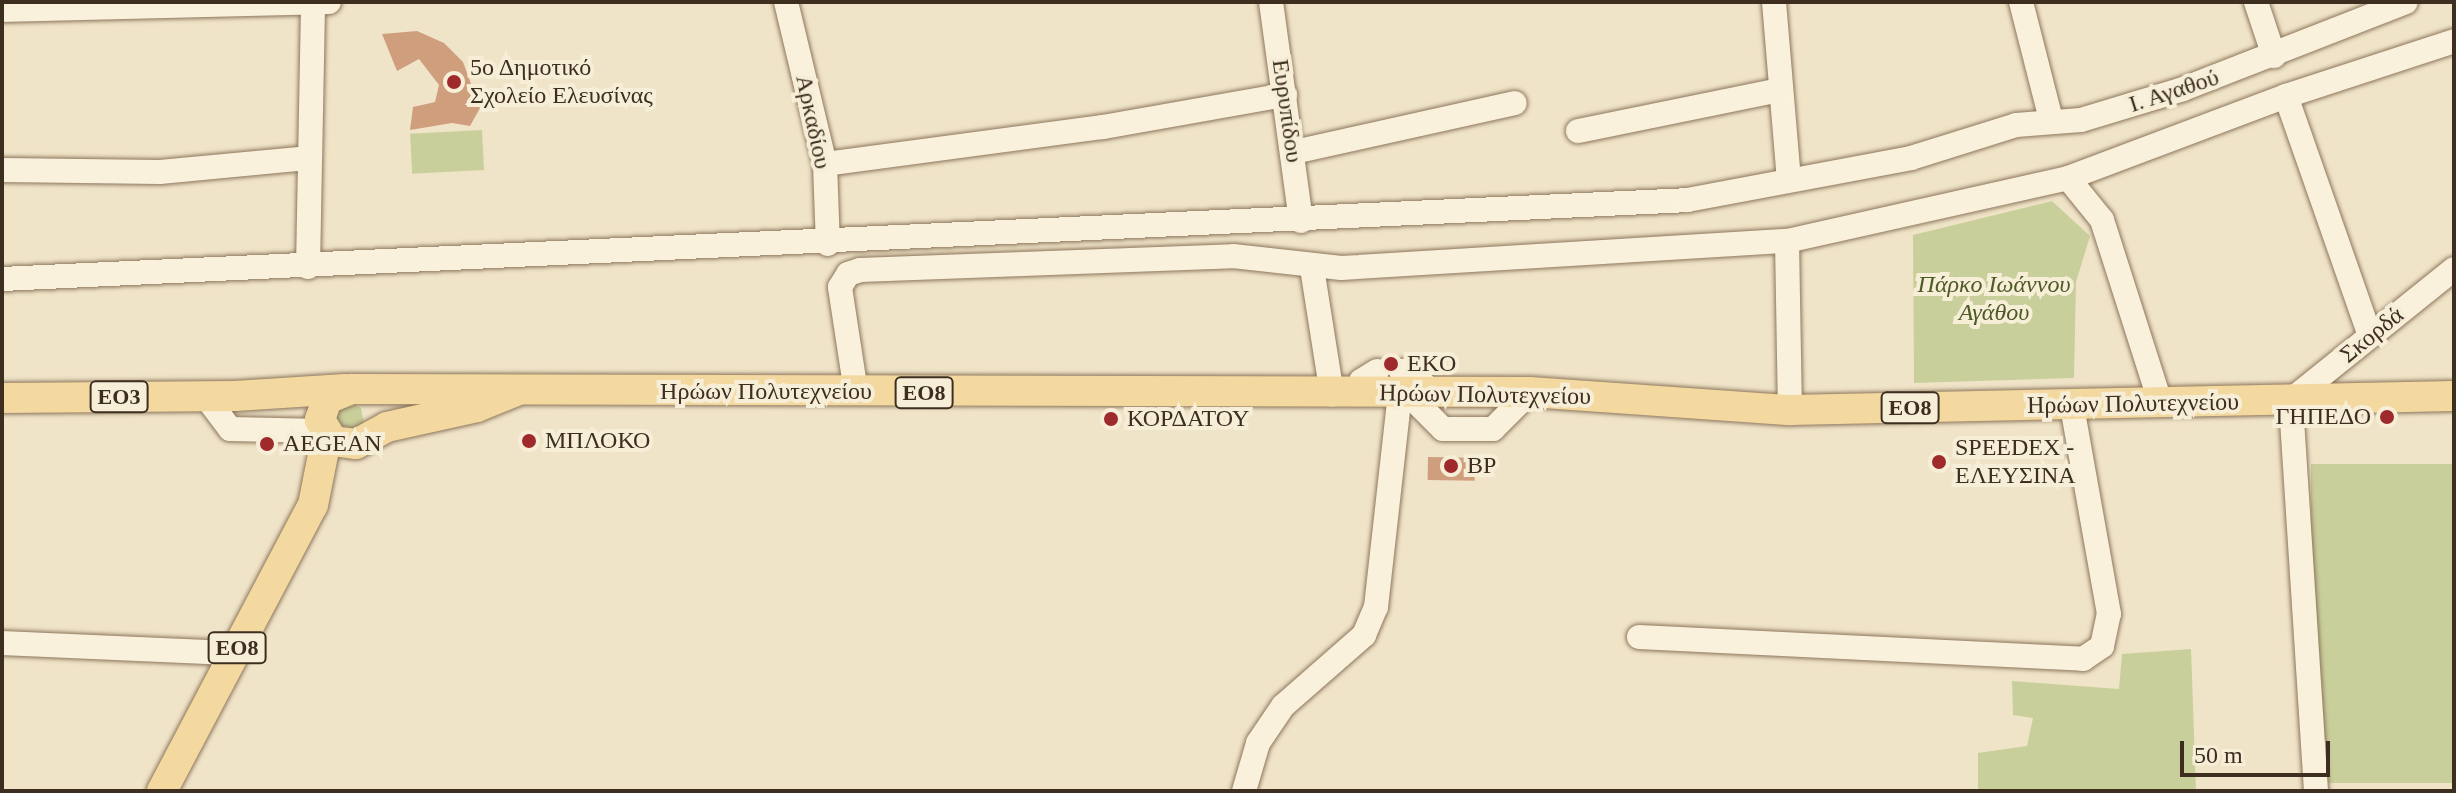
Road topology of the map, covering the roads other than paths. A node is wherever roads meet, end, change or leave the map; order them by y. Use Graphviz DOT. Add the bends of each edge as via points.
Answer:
graph roads {
  1 [pos="786,2"];
  2 [pos="1271,2"];
  3 [pos="1774,2"];
  4 [pos="2021,2"];
  5 [pos="2256,2"];
  6 [pos="2406,2"];
  7 [pos="319,3"];
  8 [pos="2,10"];
  9 [pos="2454,41"];
  10 [pos="2274,56"];
  11 [pos="1779,90"];
  12 [pos="1285,95"];
  13 [pos="2286,96"];
  14 [pos="1515,103"];
  15 [pos="2051,120"];
  16 [pos="1578,131"];
  17 [pos="1294,152"];
  18 [pos="307,158"];
  19 [pos="825,164"];
  20 [pos="2,170"];
  21 [pos="2068,178"];
  22 [pos="1789,180"];
  23 [pos="1301,221"];
  24 [pos="1787,241"];
  25 [pos="828,244"];
  26 [pos="308,267"];
  27 [pos="1312,268"];
  28 [pos="2454,269"];
  29 [pos="2,279"];
  30 [pos="2370,336"];
  31 [pos="1403,384"];
  32 [pos="352,390"];
  33 [pos="516,391"];
  34 [pos="856,392"];
  35 [pos="1344,394"];
  36 [pos="221,396"];
  37 [pos="2454,396"];
  38 [pos="2,398"];
  39 [pos="2291,400"];
  40 [pos="2160,402"];
  41 [pos="2072,406"];
  42 [pos="1790,410"];
  43 [pos="324,429"];
  44 [pos="367,438"];
  45 [pos="313,505"];
  46 [pos="1639,637"];
  47 [pos="2,643"];
  48 [pos="235,653"];
  49 [pos="162,791"];
  50 [pos="1244,791"];
  51 [pos="2316,791"];
  1 -- 19 [label="street, Αρκαδίου"];
  2 -- 12 [label="street, Ευρυπίδου"];
  3 -- 11 [label="street"];
  4 -- 15 [label="street"];
  5 -- 10 [label="street"];
  6 -- 10 [label="street, Ι. Αγαθού"];
  7 -- 8 [label="street"];
  7 -- 18 [label="street"];
  9 -- 13 [label="street"];
  10 -- 15 [label="street, Ι. Αγαθού" via="2096,116"];
  11 -- 16 [label="street"];
  11 -- 22 [label="street"];
  12 -- 17 [label="street, Ευρυπίδου"];
  12 -- 19 [label="street" via="1103,127"];
  13 -- 21 [label="street"];
  13 -- 30 [label="street"];
  14 -- 17 [label="street"];
  15 -- 22 [label="street, Ι. Αγαθού" via="2016,125 1911,158"];
  17 -- 23 [label="street, Ευρυπίδου"];
  18 -- 20 [label="street" via="160,172"];
  18 -- 26 [label="street"];
  19 -- 25 [label="street, Αρκαδίου"];
  21 -- 24 [label="street"];
  21 -- 40 [label="street" via="2102,220"];
  22 -- 23 [label="street, Ι. Αγαθού" via="1687,200"];
  23 -- 25 [label="street, Ι. Αγαθού"];
  24 -- 27 [label="street"];
  24 -- 42 [label="street"];
  25 -- 26 [label="street, Ι. Αγαθού"];
  26 -- 29 [label="street, Ι. Αγαθού"];
  27 -- 34 [label="street" via="1233,256 860,270 848,274 840,287"];
  27 -- 35 [label="street"];
  28 -- 30 [label="street, Σκορδά"];
  30 -- 39 [label="street, Σκορδά"];
  31 -- 35 [label="main road, Ηρώων Πολυτεχνείου / ΕΟ8"];
  31 -- 42 [label="main road, Ηρώων Πολυτεχνείου / ΕΟ8"];
  31 -- 50 [label="street" via="1376,607 1364,635 1283,706 1258,743"];
  32 -- 33 [label="main road, Ηρώων Πολυτεχνείου / ΕΟ8"];
  32 -- 36 [label="main road, Ηρώων Πολυτεχνείου / ΕΟ3"];
  32 -- 43 [label="main road, ΕΟ8" via="327,399"];
  32 -- 44 [label="main road" via="374,404 376,415"];
  33 -- 34 [label="main road, Ηρώων Πολυτεχνείου / ΕΟ8"];
  33 -- 44 [label="main road, Ηρώων Πολυτεχνείου / ΕΟ8"];
  34 -- 35 [label="main road, Ηρώων Πολυτεχνείου / ΕΟ8"];
  36 -- 38 [label="main road, Ηρώων Πολυτεχνείου / ΕΟ3"];
  36 -- 43 [label="main road, Ηρώων Πολυτεχνείου / ΕΟ3"];
  37 -- 39 [label="main road, Ηρώων Πολυτεχνείου / ΕΟ8"];
  39 -- 40 [label="main road, Ηρώων Πολυτεχνείου / ΕΟ8"];
  39 -- 51 [label="street"];
  40 -- 41 [label="main road, Ηρώων Πολυτεχνείου / ΕΟ8"];
  41 -- 42 [label="main road, Ηρώων Πολυτεχνείου / ΕΟ8"];
  41 -- 46 [label="street" via="2109,614 2102,646 2083,659"];
  43 -- 44 [label="main road, Ηρώων Πολυτεχνείου / ΕΟ8" via="340,444"];
  43 -- 45 [label="main road, ΕΟ8"];
  44 -- 45 [label="main road, ΕΟ8" via="333,487"];
  45 -- 48 [label="main road, ΕΟ8"];
  47 -- 48 [label="street"];
  48 -- 49 [label="main road, ΕΟ8"];
}
